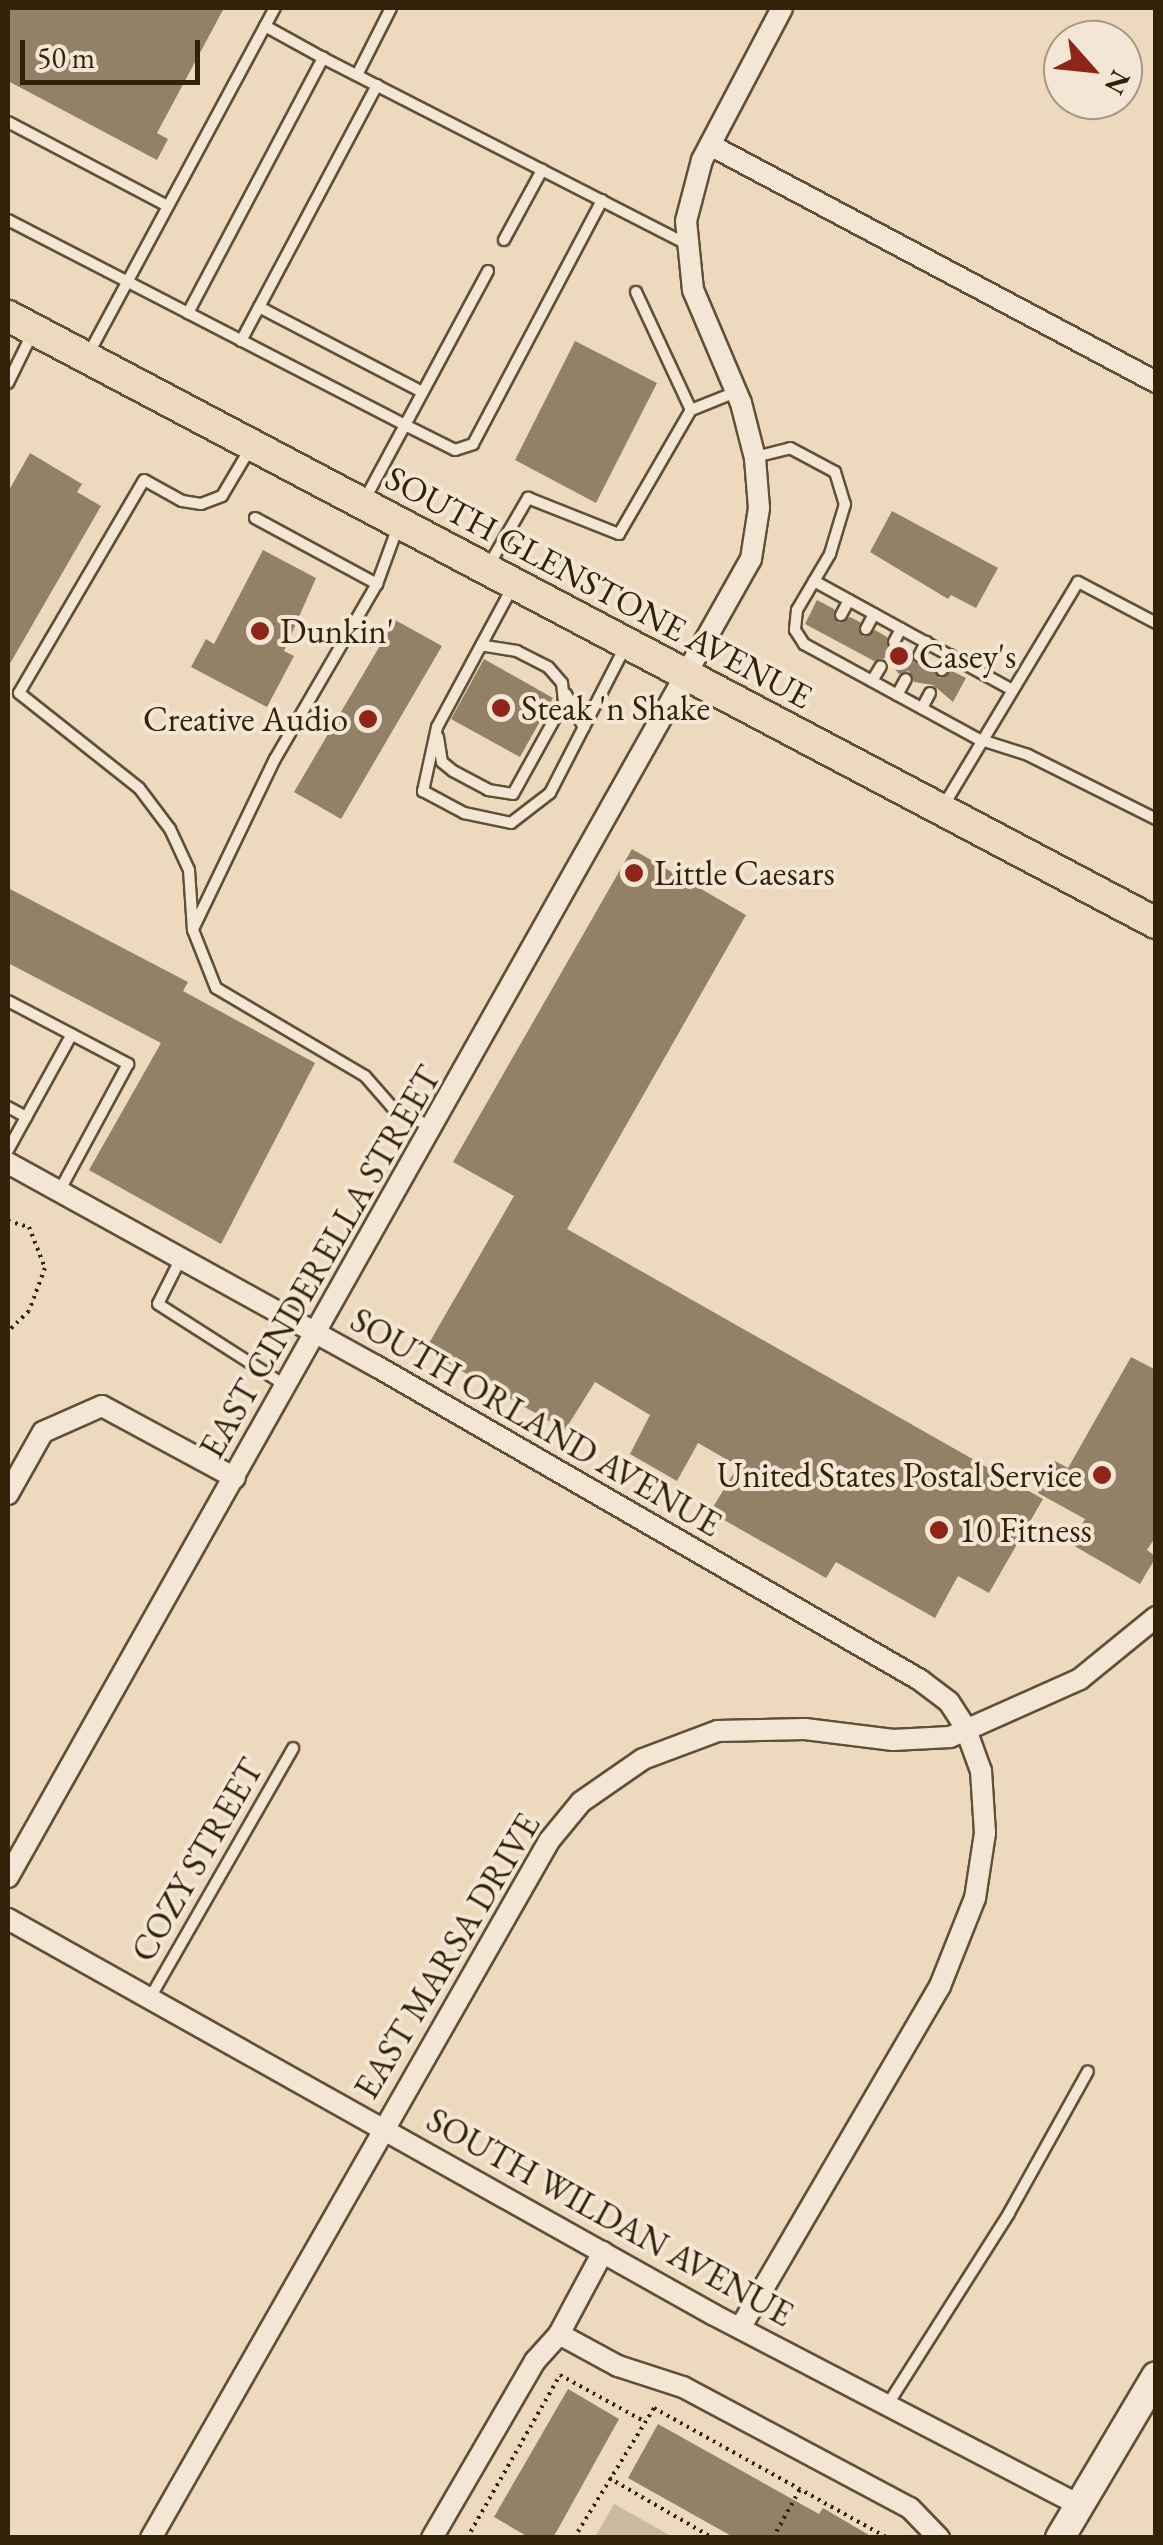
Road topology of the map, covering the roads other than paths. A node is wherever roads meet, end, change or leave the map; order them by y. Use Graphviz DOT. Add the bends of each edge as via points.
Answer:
graph roads {
  1 [pos="275,8"];
  2 [pos="392,8"];
  3 [pos="782,8"];
  4 [pos="265,26"];
  5 [pos="323,58"];
  6 [pos="356,75"];
  7 [pos="376,85"];
  8 [pos="8,122"];
  9 [pos="710,145"];
  10 [pos="542,170"];
  11 [pos="602,200"];
  12 [pos="167,206"];
  13 [pos="8,220"];
  14 [pos="504,240"];
  15 [pos="686,244"];
  16 [pos="488,271"];
  17 [pos="126,283"];
  18 [pos="636,292"];
  19 [pos="259,308"];
  20 [pos="188,313"];
  21 [pos="21,323"];
  22 [pos="241,341"];
  23 [pos="86,358"];
  24 [pos="8,382"];
  25 [pos="1156,382"];
  26 [pos="422,392"];
  27 [pos="736,392"];
  28 [pos="691,410"];
  29 [pos="404,425"];
  30 [pos="251,446"];
  31 [pos="755,458"];
  32 [pos="362,504"];
  33 [pos="254,518"];
  34 [pos="400,524"];
  35 [pos="486,570"];
  36 [pos="814,581"];
  37 [pos="378,584"];
  38 [pos="514,585"];
  39 [pos="849,600"];
  40 [pos="874,614"];
  41 [pos="841,616"];
  42 [pos="1156,623"];
  43 [pos="866,629"];
  44 [pos="901,629"];
  45 [pos="829,639"];
  46 [pos="894,642"];
  47 [pos="926,642"];
  48 [pos="626,644"];
  49 [pos="480,645"];
  50 [pos="854,652"];
  51 [pos="821,654"];
  52 [pos="950,655"];
  53 [pos="919,656"];
  54 [pos="881,666"];
  55 [pos="846,667"];
  56 [pos="942,670"];
  57 [pos="689,678"];
  58 [pos="906,680"];
  59 [pos="872,682"];
  60 [pos="1009,688"];
  61 [pos="930,693"];
  62 [pos="566,694"];
  63 [pos="898,695"];
  64 [pos="922,708"];
  65 [pos="437,726"];
  66 [pos="584,728"];
  67 [pos="978,739"];
  68 [pos="941,810"];
  69 [pos="1156,820"];
  70 [pos="1156,923"];
  71 [pos="193,930"];
  72 [pos="8,1001"];
  73 [pos="72,1034"];
  74 [pos="8,1107"];
  75 [pos="26,1117"];
  76 [pos="434,1129"];
  77 [pos="8,1150"];
  78 [pos="8,1163"];
  79 [pos="60,1190"];
  80 [pos="182,1257"];
  81 [pos="316,1336"];
  82 [pos="287,1387"];
  83 [pos="236,1478"];
  84 [pos="8,1494"];
  85 [pos="1156,1618"];
  86 [pos="965,1727"];
  87 [pos="293,1748"];
  88 [pos="8,1877"];
  89 [pos="8,1919"];
  90 [pos="149,1998"];
  91 [pos="1088,2071"];
  92 [pos="382,2129"];
  93 [pos="604,2252"];
  94 [pos="740,2328"];
  95 [pos="559,2334"];
  96 [pos="1156,2376"];
  97 [pos="888,2404"];
  98 [pos="1081,2506"];
  99 [pos="150,2538"];
  100 [pos="432,2538"];
  101 [pos="938,2538"];
  102 [pos="1060,2538"];
  1 -- 4 [label="lane"];
  2 -- 6 [label="lane"];
  3 -- 9 [label="street, EAST CINDERELLA STREET"];
  4 -- 5 [label="lane"];
  4 -- 12 [label="lane"];
  5 -- 6 [label="lane"];
  5 -- 20 [label="lane"];
  6 -- 7 [label="lane"];
  7 -- 10 [label="lane"];
  7 -- 19 [label="lane"];
  8 -- 12 [label="lane"];
  9 -- 15 [label="street, EAST CINDERELLA STREET" via="689,199"];
  9 -- 25 [label="street"];
  10 -- 11 [label="lane"];
  10 -- 14 [label="lane"];
  11 -- 15 [label="lane"];
  11 -- 29 [label="lane" via="473,444 455,450"];
  12 -- 17 [label="lane"];
  13 -- 17 [label="lane"];
  15 -- 27 [label="street, EAST CINDERELLA STREET" via="700,313"];
  16 -- 26 [label="lane"];
  17 -- 20 [label="lane"];
  17 -- 23 [label="lane"];
  18 -- 28 [label="lane"];
  19 -- 22 [label="lane"];
  19 -- 26 [label="lane"];
  20 -- 22 [label="lane"];
  21 -- 23 [label="main road, SOUTH GLENSTONE AVENUE"];
  21 -- 24 [label="lane"];
  22 -- 29 [label="lane"];
  23 -- 30 [label="main road, SOUTH GLENSTONE AVENUE"];
  26 -- 29 [label="lane"];
  27 -- 28 [label="lane"];
  27 -- 31 [label="street, EAST CINDERELLA STREET"];
  28 -- 35 [label="lane" via="619,534 528,498"];
  29 -- 32 [label="lane"];
  30 -- 32 [label="main road, SOUTH GLENSTONE AVENUE"];
  30 -- 71 [label="lane" via="222,496 202,504 182,502 144,480 19,693 139,788 170,829 189,870"];
  31 -- 36 [label="lane" via="790,448 836,472 845,504"];
  31 -- 57 [label="street, EAST CINDERELLA STREET" via="759,508 751,558"];
  32 -- 34 [label="main road, SOUTH GLENSTONE AVENUE"];
  33 -- 37 [label="lane"];
  34 -- 35 [label="main road, SOUTH GLENSTONE AVENUE"];
  34 -- 37 [label="lane"];
  35 -- 38 [label="main road, SOUTH GLENSTONE AVENUE"];
  36 -- 39 [label="lane"];
  36 -- 51 [label="lane" via="797,610 795,630"];
  37 -- 71 [label="lane" via="275,759"];
  38 -- 48 [label="main road, SOUTH GLENSTONE AVENUE"];
  38 -- 49 [label="lane"];
  39 -- 40 [label="lane"];
  39 -- 41 [label="lane"];
  40 -- 43 [label="lane"];
  40 -- 44 [label="lane"];
  42 -- 60 [label="lane" via="1078,582"];
  44 -- 46 [label="lane"];
  44 -- 47 [label="lane"];
  45 -- 51 [label="lane"];
  47 -- 52 [label="lane"];
  47 -- 53 [label="lane"];
  48 -- 57 [label="main road, SOUTH GLENSTONE AVENUE"];
  48 -- 66 [label="lane"];
  49 -- 62 [label="lane" via="535,658 556,674"];
  49 -- 65 [label="lane"];
  50 -- 55 [label="lane"];
  51 -- 55 [label="lane"];
  52 -- 56 [label="lane"];
  52 -- 60 [label="lane"];
  54 -- 59 [label="lane"];
  55 -- 59 [label="lane"];
  57 -- 68 [label="main road, SOUTH GLENSTONE AVENUE"];
  57 -- 76 [label="street, EAST CINDERELLA STREET"];
  58 -- 63 [label="lane"];
  59 -- 63 [label="lane"];
  60 -- 67 [label="lane"];
  61 -- 64 [label="lane"];
  62 -- 65 [label="lane" via="512,794 478,786 442,762"];
  62 -- 66 [label="lane"];
  63 -- 64 [label="lane"];
  64 -- 67 [label="lane"];
  65 -- 66 [label="lane" via="423,791 476,818 511,823 550,794"];
  67 -- 68 [label="lane"];
  67 -- 69 [label="lane" via="1028,755"];
  68 -- 70 [label="main road, SOUTH GLENSTONE AVENUE"];
  71 -- 76 [label="lane" via="216,988 365,1076 392,1107"];
  72 -- 73 [label="lane"];
  73 -- 75 [label="lane"];
  73 -- 79 [label="lane" via="128,1064"];
  74 -- 75 [label="lane"];
  75 -- 77 [label="lane"];
  76 -- 81 [label="street, EAST CINDERELLA STREET"];
  78 -- 79 [label="street, SOUTH ORLAND AVENUE"];
  79 -- 80 [label="street, SOUTH ORLAND AVENUE"];
  80 -- 81 [label="street, SOUTH ORLAND AVENUE"];
  80 -- 82 [label="lane" via="158,1304"];
  81 -- 82 [label="street, EAST CINDERELLA STREET"];
  81 -- 86 [label="street, SOUTH ORLAND AVENUE" via="920,1680 949,1702"];
  82 -- 83 [label="street, EAST CINDERELLA STREET"];
  83 -- 84 [label="street" via="102,1406 43,1432"];
  83 -- 88 [label="street, EAST CINDERELLA STREET"];
  85 -- 86 [label="street, EAST MARSA DRIVE" via="1080,1679"];
  86 -- 92 [label="street, EAST MARSA DRIVE" via="950,1736 893,1740 805,1729 718,1731 643,1759 600,1786 549,1840"];
  86 -- 94 [label="street" via="980,1771 985,1834 975,1898 940,1986"];
  87 -- 90 [label="lane, COZY STREET"];
  89 -- 90 [label="street, SOUTH WILDAN AVENUE"];
  90 -- 92 [label="street, SOUTH WILDAN AVENUE"];
  91 -- 97 [label="lane" via="1009,2213"];
  92 -- 93 [label="street, SOUTH WILDAN AVENUE"];
  92 -- 99 [label="street, EAST MARSA DRIVE"];
  93 -- 94 [label="street, SOUTH WILDAN AVENUE"];
  93 -- 95 [label="street"];
  94 -- 97 [label="street, SOUTH WILDAN AVENUE"];
  95 -- 100 [label="street" via="534,2361"];
  95 -- 101 [label="street" via="618,2366 682,2386 910,2508"];
  96 -- 98 [label="street"];
  97 -- 98 [label="street, SOUTH WILDAN AVENUE"];
  98 -- 102 [label="street"];
}
